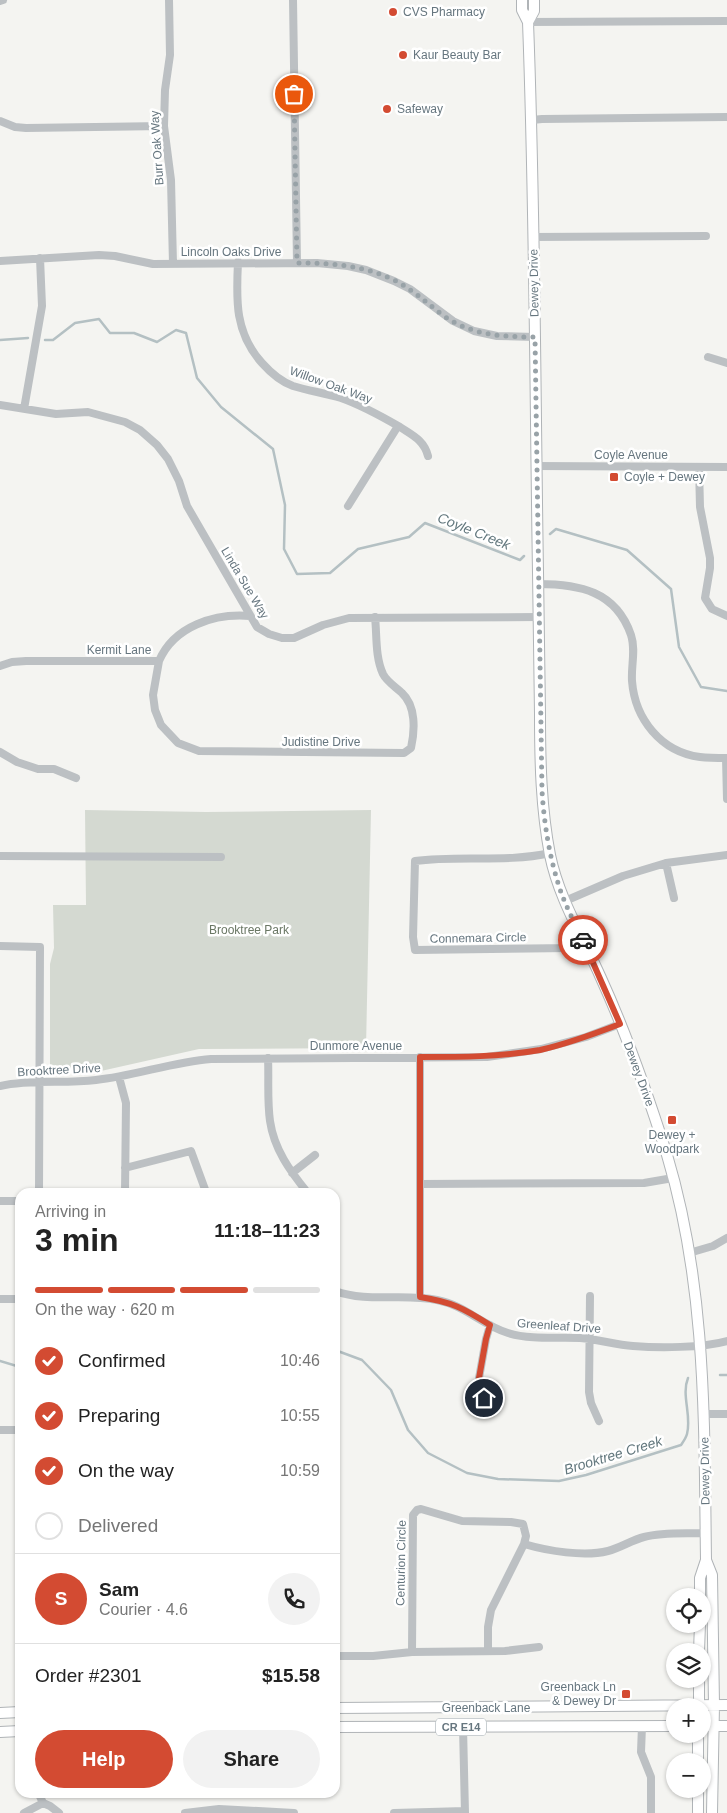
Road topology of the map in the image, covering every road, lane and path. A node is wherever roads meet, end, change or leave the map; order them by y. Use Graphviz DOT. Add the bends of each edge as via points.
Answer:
graph roads {
  1 [pos="169,0"];
  2 [pos="293,0"];
  3 [pos="522,0"];
  4 [pos="534,0"];
  5 [pos="727,21"];
  6 [pos="528,22"];
  7 [pos="727,117"];
  8 [pos="532,120"];
  9 [pos="0,121"];
  10 [pos="164,126"];
  11 [pos="706,236"];
  12 [pos="533,237"];
  13 [pos="40,258"];
  14 [pos="0,261"];
  15 [pos="238,262"];
  16 [pos="297,263"];
  17 [pos="173,264"];
  18 [pos="535,337"];
  19 [pos="708,357"];
  20 [pos="727,363"];
  21 [pos="0,405"];
  22 [pos="24,409"];
  23 [pos="398,426"];
  24 [pos="428,456"];
  25 [pos="536,466"];
  26 [pos="699,467"];
  27 [pos="727,467"];
  28 [pos="348,506"];
  29 [pos="538,584"];
  30 [pos="250,616"];
  31 [pos="727,616"];
  32 [pos="375,617"];
  33 [pos="538,617"];
  34 [pos="160,662"];
  35 [pos="0,666"];
  36 [pos="0,752"];
  37 [pos="727,758"];
  38 [pos="76,778"];
  39 [pos="727,799"];
  40 [pos="550,853"];
  41 [pos="727,855"];
  42 [pos="0,856"];
  43 [pos="221,857"];
  44 [pos="666,863"];
  45 [pos="674,898"];
  46 [pos="565,901"];
  47 [pos="0,946"];
  48 [pos="586,946"];
  49 [pos="620,1024"];
  50 [pos="420,1057"];
  51 [pos="268,1058"];
  52 [pos="119,1077"];
  53 [pos="40,1081"];
  54 [pos="0,1086"];
  55 [pos="315,1155"];
  56 [pos="125,1168"];
  57 [pos="292,1173"];
  58 [pos="673,1178"];
  59 [pos="421,1184"];
  60 [pos="39,1188"];
  61 [pos="125,1188"];
  62 [pos="205,1188"];
  63 [pos="304,1188"];
  64 [pos="0,1201"];
  65 [pos="15,1201"];
  66 [pos="727,1238"];
  67 [pos="689,1253"];
  68 [pos="340,1292"];
  69 [pos="590,1296"];
  70 [pos="420,1297"];
  71 [pos="0,1299"];
  72 [pos="15,1299"];
  73 [pos="490,1325"];
  74 [pos="589,1339"];
  75 [pos="727,1341"];
  76 [pos="700,1345"];
  77 [pos="484,1398"];
  78 [pos="705,1414"];
  79 [pos="727,1414"];
  80 [pos="598,1421"];
  81 [pos="0,1430"];
  82 [pos="15,1430"];
  83 [pos="706,1533"];
  84 [pos="524,1544"];
  85 [pos="706,1560"];
  86 [pos="700,1588"];
  87 [pos="539,1647"];
  88 [pos="488,1651"];
  89 [pos="412,1652"];
  90 [pos="340,1656"];
  91 [pos="711,1705"];
  92 [pos="714,1705"];
  93 [pos="727,1705"];
  94 [pos="0,1706"];
  95 [pos="666,1706"];
  96 [pos="340,1708"];
  97 [pos="483,1708"];
  98 [pos="10,1712"];
  99 [pos="642,1726"];
  100 [pos="666,1726"];
  101 [pos="714,1726"];
  102 [pos="727,1726"];
  103 [pos="340,1727"];
  104 [pos="463,1727"];
  105 [pos="15,1731"];
  106 [pos="0,1732"];
  107 [pos="40,1798"];
  108 [pos="698,1798"];
  109 [pos="43,1804"];
  110 [pos="198,1812"];
  111 [pos="465,1812"];
  112 [pos="24,1813"];
  113 [pos="59,1813"];
  114 [pos="185,1813"];
  115 [pos="294,1813"];
  116 [pos="394,1813"];
  117 [pos="651,1813"];
  118 [pos="698,1813"];
  119 [pos="712,1813"];
  1 -- 10 [label="street, Burr Oak Way" via="170,54"];
  2 -- 16 [label="street"];
  3 -- 6 [label="main road, Dewey Drive" via="522,10"];
  4 -- 6 [label="main road, Dewey Drive" via="534,11"];
  5 -- 6 [label="street"];
  6 -- 8 [label="main road, Dewey Drive"];
  7 -- 8 [label="street"];
  8 -- 12 [label="main road, Dewey Drive"];
  9 -- 10 [label="street" via="26,128"];
  10 -- 17 [label="street, Burr Oak Way" via="172,197"];
  11 -- 12 [label="street"];
  12 -- 18 [label="main road, Dewey Drive"];
  13 -- 14 [label="street, Lincoln Oaks Drive"];
  13 -- 17 [label="street, Lincoln Oaks Drive" via="99,255"];
  13 -- 22 [label="street" via="42,306"];
  15 -- 16 [label="street, Lincoln Oaks Drive"];
  15 -- 17 [label="street, Lincoln Oaks Drive"];
  15 -- 23 [label="street, Willow Oak Way" via="237,307 244,336 269,371 291,385 342,398"];
  16 -- 18 [label="street, Lincoln Oaks Drive" via="330,263 366,270 410,289 463,327 497,336"];
  18 -- 25 [label="main road, Dewey Drive"];
  19 -- 20 [label="street"];
  21 -- 22 [label="street, Linda Sue Way"];
  22 -- 30 [label="street, Linda Sue Way" via="56,414 88,412 112,418 140,430 157,445 168,459 187,506"];
  23 -- 24 [label="street, Willow Oak Way" via="418,438"];
  23 -- 28 [label="street"];
  25 -- 26 [label="street, Coyle Avenue"];
  25 -- 29 [label="main road, Dewey Drive"];
  26 -- 27 [label="street, Coyle Avenue"];
  26 -- 31 [label="street" via="700,507 710,558 705,598 712,609"];
  29 -- 33 [label="main road, Dewey Drive"];
  29 -- 37 [label="street" via="585,588 615,607 631,635 635,699 643,719 664,743 687,754"];
  30 -- 32 [label="street, Linda Sue Way" via="256,628 282,638 294,638 335,621"];
  30 -- 34 [label="street, Kermit Lane" via="217,617 194,626 170,644"];
  32 -- 33 [label="street, Linda Sue Way"];
  32 -- 34 [label="street, Judistine Drive" via="379,665 384,677 404,695 413,716 412,748 404,753 199,751 178,743 161,725 153,695"];
  33 -- 40 [label="main road, Dewey Drive" via="541,778"];
  34 -- 35 [label="street, Kermit Lane" via="26,661"];
  36 -- 38 [label="street" via="17,762"];
  37 -- 39 [label="street"];
  40 -- 46 [label="main road, Dewey Drive"];
  40 -- 48 [label="street, Connemara Circle" via="513,859 416,861 415,950"];
  41 -- 44 [label="street"];
  42 -- 43 [label="street"];
  44 -- 45 [label="street"];
  44 -- 46 [label="street" via="624,876"];
  46 -- 48 [label="main road, Dewey Drive"];
  47 -- 53 [label="street" via="40,947"];
  48 -- 49 [label="main road, Dewey Drive"];
  49 -- 50 [label="street, Dunmore Avenue" via="567,1043 523,1052"];
  49 -- 58 [label="main road, Dewey Drive"];
  50 -- 51 [label="street, Dunmore Avenue"];
  50 -- 59 [label="street"];
  51 -- 52 [label="street, Dunmore Avenue" via="199,1060"];
  51 -- 57 [label="street" via="270,1122 281,1156"];
  52 -- 53 [label="street, Brooktree Drive"];
  52 -- 56 [label="street" via="126,1103"];
  53 -- 54 [label="street, Brooktree Drive"];
  53 -- 60 [label="street"];
  55 -- 57 [label="street"];
  56 -- 61 [label="street"];
  56 -- 62 [label="street" via="191,1151"];
  57 -- 63 [label="street"];
  58 -- 59 [label="street" via="644,1183"];
  58 -- 67 [label="main road, Dewey Drive"];
  59 -- 70 [label="street"];
  64 -- 65 [label="street"];
  66 -- 67 [label="street"];
  67 -- 76 [label="main road, Dewey Drive"];
  68 -- 70 [label="street, Greenleaf Drive" via="357,1297"];
  69 -- 74 [label="street"];
  70 -- 73 [label="street, Greenleaf Drive" via="458,1306"];
  71 -- 72 [label="street"];
  73 -- 74 [label="street, Greenleaf Drive" via="517,1336"];
  73 -- 77 [label="street" via="479,1378"];
  74 -- 76 [label="street, Greenleaf Drive" via="632,1346"];
  74 -- 80 [label="street" via="588,1392"];
  75 -- 76 [label="street, Greenleaf Drive"];
  76 -- 78 [label="main road, Dewey Drive"];
  78 -- 79 [label="street"];
  78 -- 83 [label="main road, Dewey Drive"];
  81 -- 82 [label="street"];
  83 -- 84 [label="street" via="644,1537 608,1551 594,1552 555,1552"];
  83 -- 85 [label="main road, Dewey Drive"];
  84 -- 88 [label="street" via="491,1610"];
  84 -- 89 [label="street, Centurion Circle" via="523,1524 462,1522 427,1510 416,1510 412,1526"];
  85 -- 86 [label="main road, Dewey Drive"];
  85 -- 92 [label="main road" via="712,1575"];
  87 -- 88 [label="street"];
  88 -- 89 [label="street"];
  89 -- 90 [label="street"];
  91 -- 92 [label="main road, Greenback Lane / CR E14"];
  92 -- 93 [label="main road, Greenback Lane / CR E14"];
  92 -- 101 [label="main road"];
  94 -- 98 [label="street"];
  95 -- 97 [label="main road, Greenback Lane / CR E14"];
  96 -- 97 [label="main road, Greenback Lane / CR E14"];
  97 -- 104 [label="main road"];
  99 -- 100 [label="main road, Greenback Lane / CR E14"];
  99 -- 104 [label="main road, Greenback Lane / CR E14"];
  99 -- 117 [label="street" via="642,1752 651,1777"];
  101 -- 102 [label="main road"];
  101 -- 119 [label="main road"];
  103 -- 104 [label="main road, Greenback Lane / CR E14"];
  104 -- 111 [label="street"];
  105 -- 106 [label="main road"];
  107 -- 109 [label="street"];
  108 -- 118 [label="main road"];
  109 -- 112 [label="street"];
  109 -- 113 [label="street"];
  110 -- 114 [label="street"];
  110 -- 115 [label="street" via="219,1809"];
  111 -- 116 [label="street"];
}
